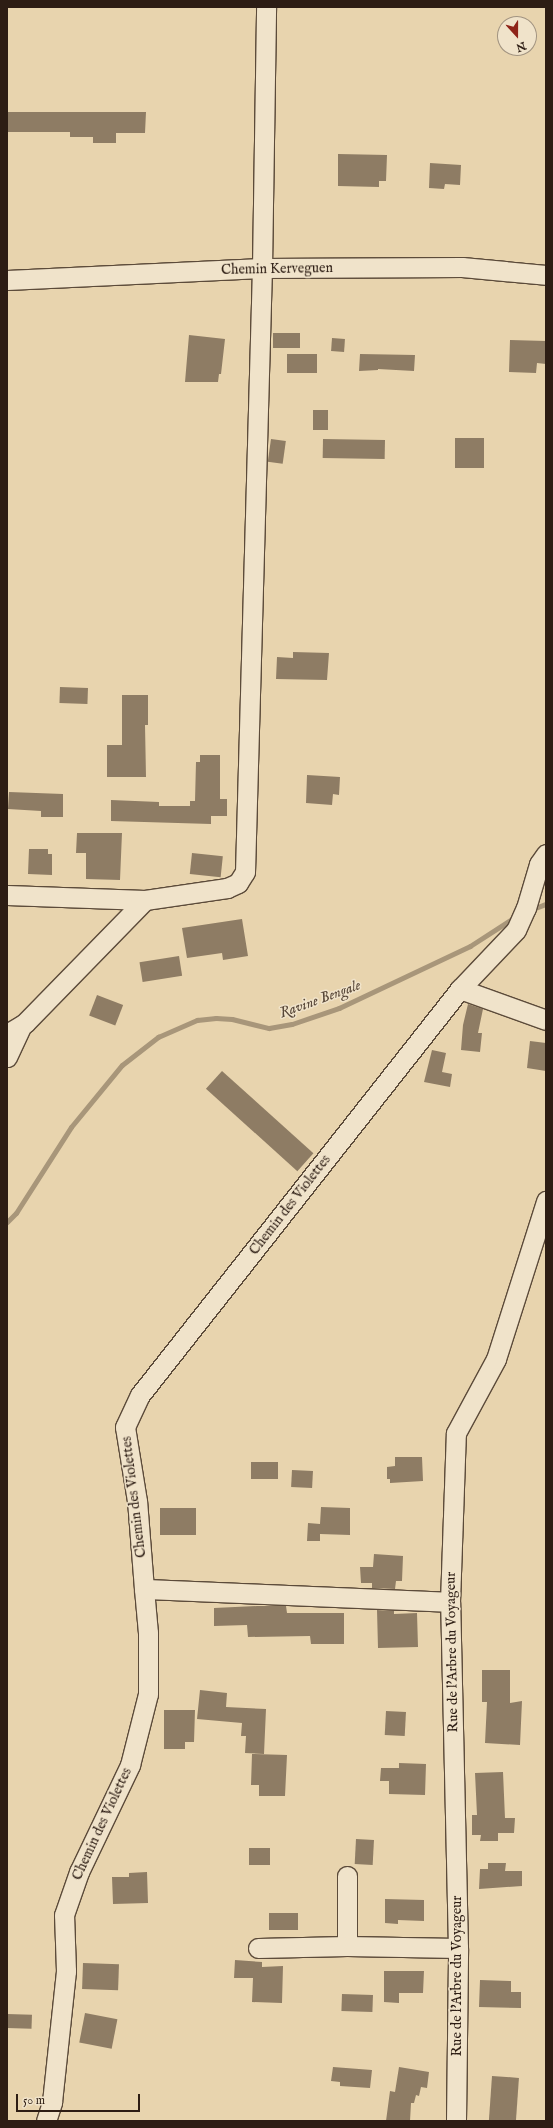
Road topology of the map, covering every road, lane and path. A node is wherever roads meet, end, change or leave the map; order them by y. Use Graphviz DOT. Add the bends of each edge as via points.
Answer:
graph roads {
  1 [pos="266,7"];
  2 [pos="262,268"];
  3 [pos="546,275"];
  4 [pos="7,280"];
  5 [pos="546,854"];
  6 [pos="7,895"];
  7 [pos="145,900"];
  8 [pos="460,989"];
  9 [pos="546,1020"];
  10 [pos="14,1030"];
  11 [pos="7,1057"];
  12 [pos="546,1201"];
  13 [pos="144,1589"];
  14 [pos="450,1602"];
  15 [pos="347,1876"];
  16 [pos="346,1946"];
  17 [pos="258,1948"];
  18 [pos="458,1948"];
  19 [pos="46,2121"];
  20 [pos="456,2121"];
  1 -- 2 [label="street"];
  2 -- 3 [label="street, Chemin Kerveguen" via="462,268"];
  2 -- 4 [label="street, Chemin Kerveguen"];
  2 -- 7 [label="street" via="245,872 238,882 227,888"];
  5 -- 8 [label="street, Chemin des Violettes" via="539,864 516,930"];
  6 -- 7 [label="street"];
  7 -- 10 [label="street"];
  8 -- 9 [label="street"];
  8 -- 13 [label="street, Chemin des Violettes" via="140,1395 125,1427 136,1501"];
  10 -- 11 [label="street"];
  12 -- 14 [label="street, Rue de l'Arbre du Voyageur" via="496,1359 456,1433"];
  13 -- 14 [label="street"];
  13 -- 19 [label="street, Chemin des Violettes" via="148,1633 148,1694 130,1766 79,1872 64,1915 66,1971 52,2102"];
  14 -- 18 [label="street, Rue de l'Arbre du Voyageur"];
  15 -- 16 [label="street"];
  16 -- 17 [label="street"];
  16 -- 18 [label="street"];
  18 -- 20 [label="street, Rue de l'Arbre du Voyageur"];
}
